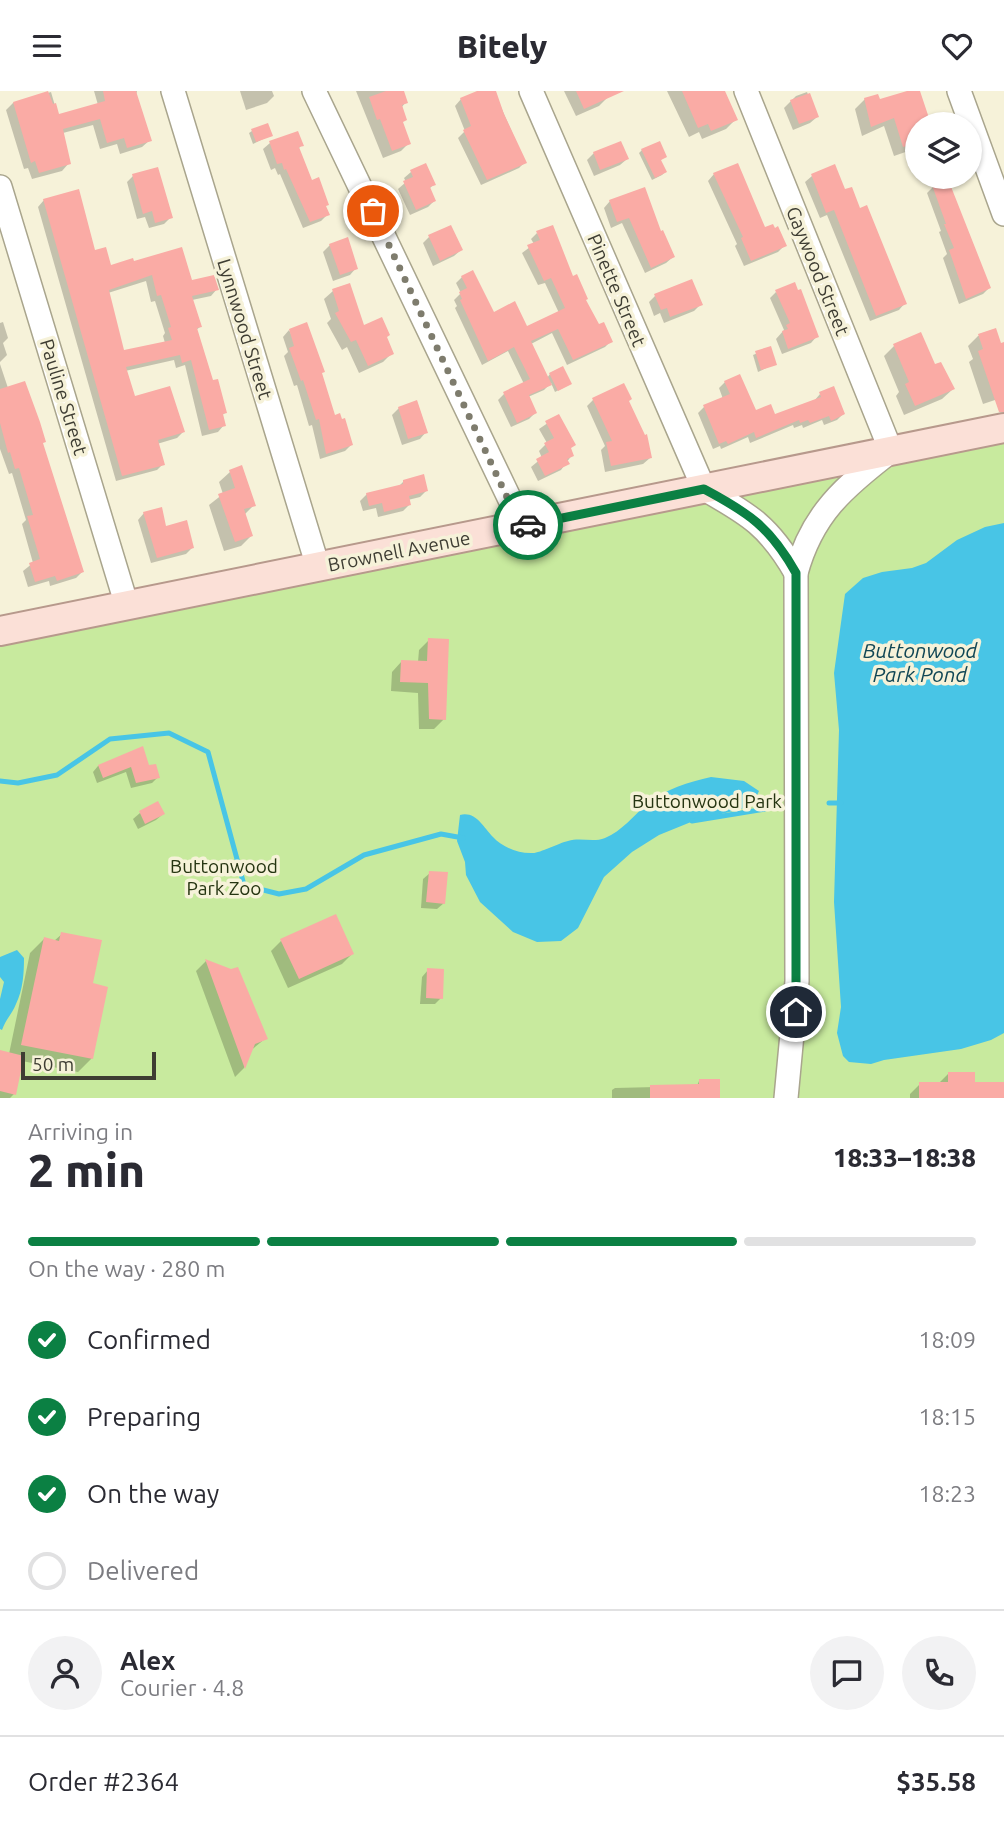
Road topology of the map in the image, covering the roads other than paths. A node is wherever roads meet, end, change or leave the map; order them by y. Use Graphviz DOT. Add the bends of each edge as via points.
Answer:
graph roads {
  1 [pos="173,91"];
  2 [pos="314,91"];
  3 [pos="531,91"];
  4 [pos="746,91"];
  5 [pos="960,91"];
  6 [pos="0,187"];
  7 [pos="1004,214"];
  8 [pos="1004,428"];
  9 [pos="891,451"];
  10 [pos="704,489"];
  11 [pos="521,527"];
  12 [pos="318,567"];
  13 [pos="796,573"];
  14 [pos="127,606"];
  15 [pos="0,631"];
  16 [pos="786,1098"];
  1 -- 12 [label="street, Lynnwood Street"];
  2 -- 11 [label="street"];
  3 -- 10 [label="street, Pinette Street"];
  4 -- 9 [label="street, Gaywood Street"];
  5 -- 7 [label="street"];
  6 -- 14 [label="street, Pauline Street"];
  8 -- 9 [label="main road, Brownell Avenue"];
  9 -- 10 [label="main road, Brownell Avenue"];
  9 -- 13 [label="street" via="847,485 824,512"];
  10 -- 11 [label="main road, Brownell Avenue"];
  10 -- 13 [label="street" via="762,525"];
  11 -- 12 [label="main road, Brownell Avenue"];
  12 -- 14 [label="main road, Brownell Avenue"];
  13 -- 16 [label="street" via="797,981"];
  14 -- 15 [label="main road, Brownell Avenue"];
}
